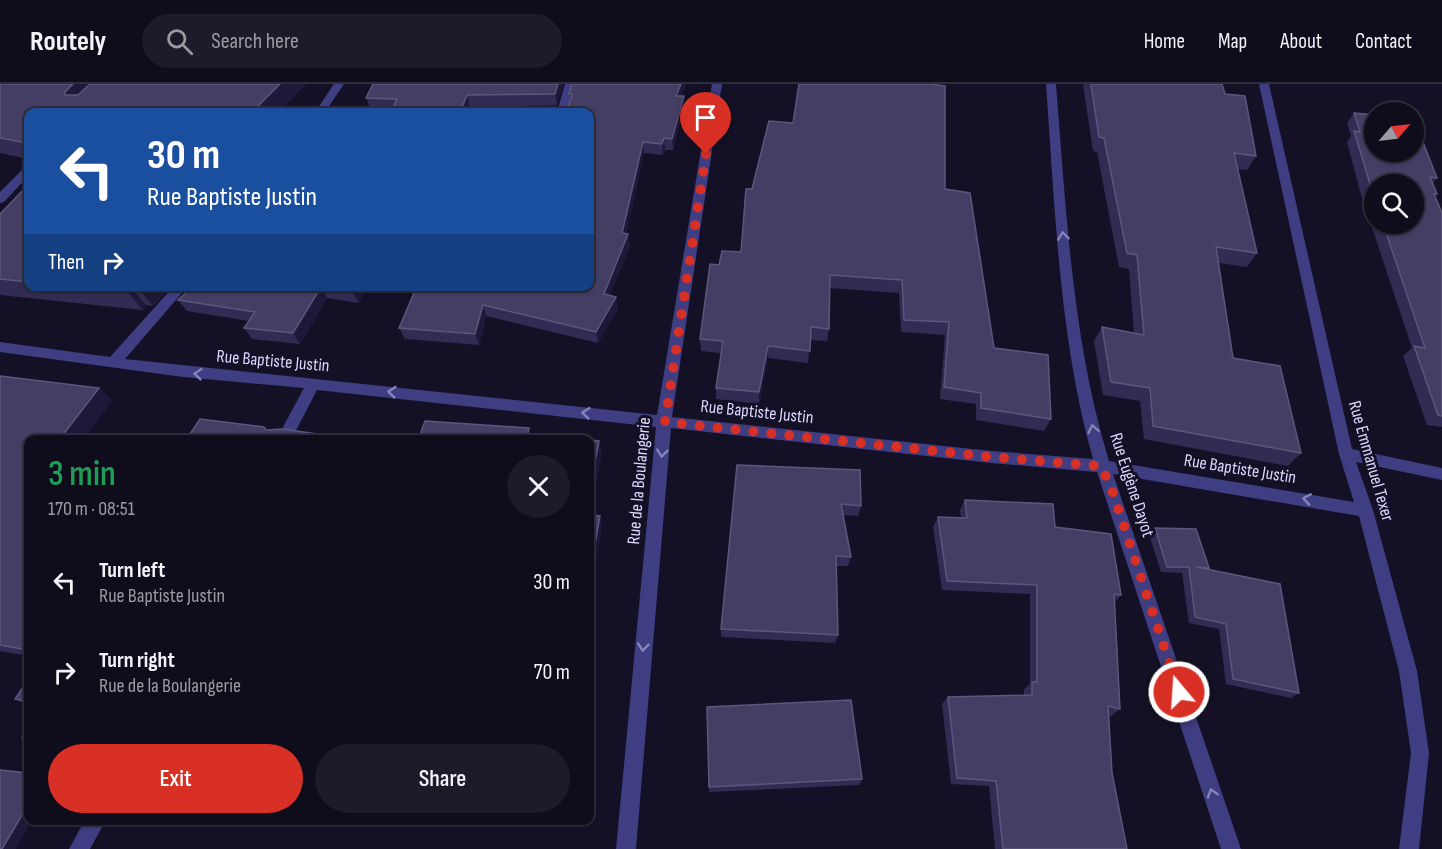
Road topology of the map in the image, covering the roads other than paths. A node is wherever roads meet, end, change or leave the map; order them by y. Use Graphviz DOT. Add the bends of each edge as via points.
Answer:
graph roads {
  1 [pos="339,84"];
  2 [pos="570,84"];
  3 [pos="717,84"];
  4 [pos="1051,84"];
  5 [pos="1264,84"];
  6 [pos="323,108"];
  7 [pos="563,108"];
  8 [pos="24,174"];
  9 [pos="0,199"];
  10 [pos="177,291"];
  11 [pos="0,347"];
  12 [pos="112,363"];
  13 [pos="313,384"];
  14 [pos="665,422"];
  15 [pos="287,435"];
  16 [pos="1347,454"];
  17 [pos="1101,466"];
  18 [pos="1442,474"];
  19 [pos="1365,510"];
  20 [pos="93,825"];
  21 [pos="79,849"];
  22 [pos="626,849"];
  23 [pos="1231,849"];
  24 [pos="1409,849"];
  1 -- 6 [label="street"];
  2 -- 7 [label="street"];
  3 -- 14 [label="street, Rue de la Boulangerie"];
  17 -- 4 [label="street, Rue Eugène Dayot, one-way" via="1078,353 1061,223"];
  5 -- 16 [label="street, Rue Emmanuel Texer"];
  8 -- 9 [label="street"];
  10 -- 12 [label="street"];
  11 -- 12 [label="street, Rue Baptiste Justin"];
  13 -- 12 [label="street, Rue Baptiste Justin, one-way"];
  14 -- 13 [label="street, Rue Baptiste Justin, one-way"];
  13 -- 15 [label="street"];
  14 -- 17 [label="street, Rue Baptiste Justin"];
  14 -- 22 [label="street, Rue de la Boulangerie, one-way"];
  16 -- 18 [label="street"];
  16 -- 19 [label="street, Rue Emmanuel Texer"];
  19 -- 17 [label="street, Rue Baptiste Justin, one-way"];
  23 -- 17 [label="street, Rue Eugène Dayot, one-way"];
  19 -- 24 [label="street, Rue Emmanuel Texer" via="1408,671 1420,753"];
  20 -- 21 [label="street"];
}
